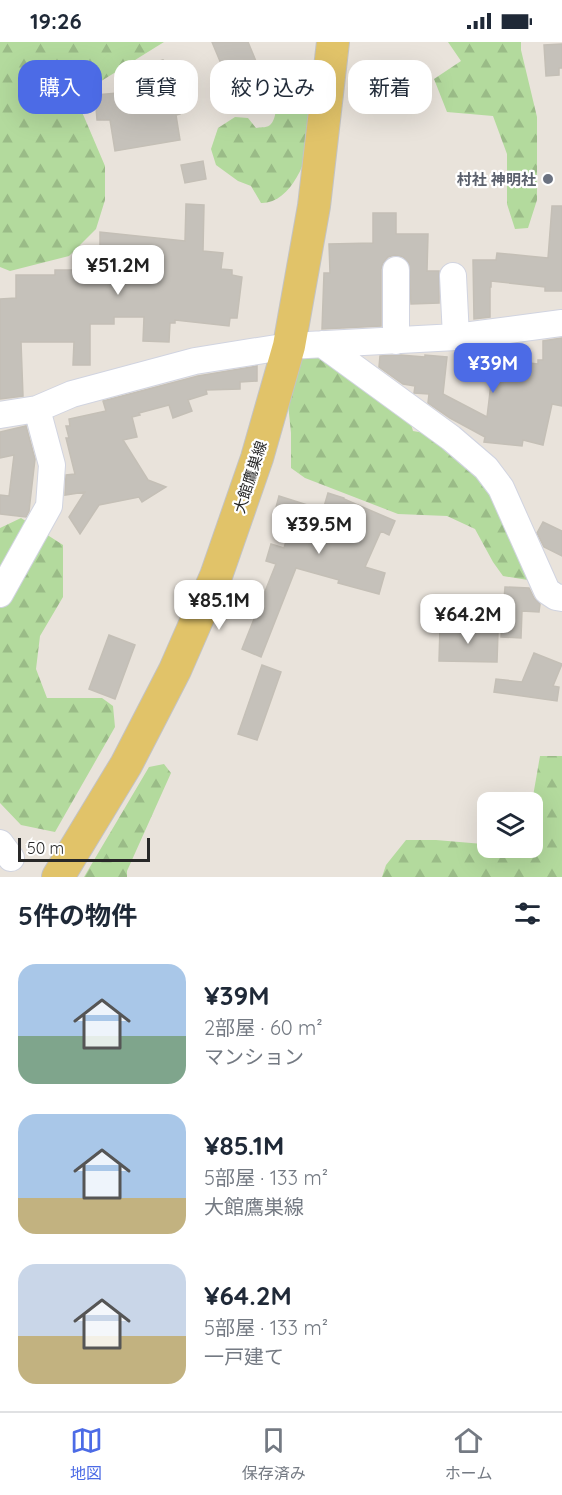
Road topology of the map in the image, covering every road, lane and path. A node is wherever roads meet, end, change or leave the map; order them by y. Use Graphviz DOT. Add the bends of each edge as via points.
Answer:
graph roads {
  1 [pos="333,42"];
  2 [pos="396,270"];
  3 [pos="453,276"];
  4 [pos="562,323"];
  5 [pos="456,337"];
  6 [pos="396,341"];
  7 [pos="322,344"];
  8 [pos="289,345"];
  9 [pos="37,409"];
  10 [pos="0,415"];
  11 [pos="0,594"];
  12 [pos="562,598"];
  13 [pos="58,877"];
  1 -- 8 [label="main road, 大館鷹巣線" via="314,206"];
  2 -- 6 [label="street"];
  3 -- 5 [label="street"];
  4 -- 5 [label="street"];
  5 -- 6 [label="street"];
  6 -- 7 [label="street"];
  7 -- 8 [label="street"];
  7 -- 12 [label="street" via="486,468 501,488 547,591"];
  8 -- 9 [label="street" via="195,361 72,394"];
  8 -- 13 [label="main road, 大館鷹巣線" via="257,458 207,597 126,765"];
  9 -- 10 [label="street"];
  9 -- 11 [label="street" via="52,465 49,506"];
}
